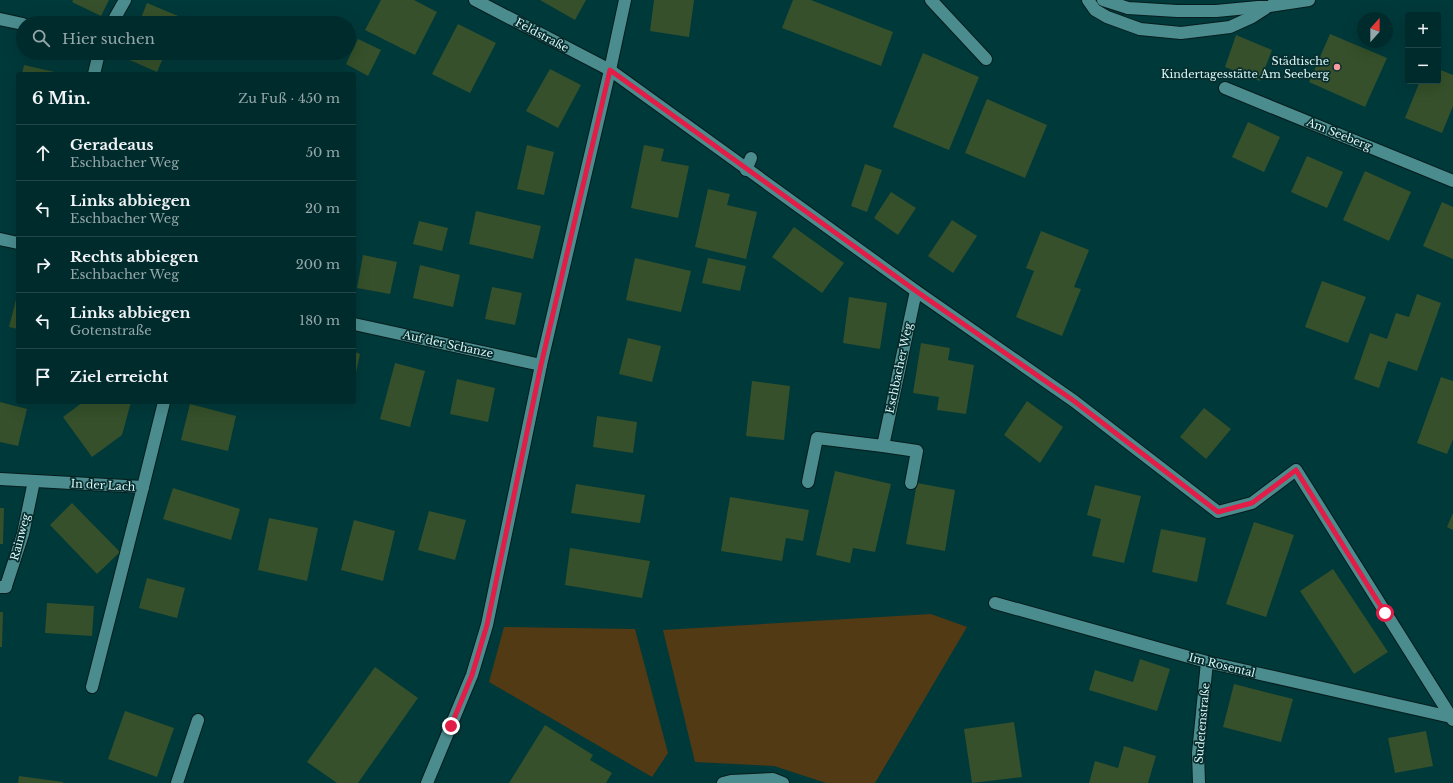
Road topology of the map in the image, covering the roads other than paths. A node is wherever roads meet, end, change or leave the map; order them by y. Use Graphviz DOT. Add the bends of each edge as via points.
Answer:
graph roads {
  1 [pos="125,0"];
  2 [pos="475,0"];
  3 [pos="625,0"];
  4 [pos="931,0"];
  5 [pos="1088,0"];
  6 [pos="1103,0"];
  7 [pos="1309,0"];
  8 [pos="1269,6"];
  9 [pos="116,16"];
  10 [pos="0,19"];
  11 [pos="16,22"];
  12 [pos="986,59"];
  13 [pos="97,60"];
  14 [pos="610,70"];
  15 [pos="94,72"];
  16 [pos="1225,88"];
  17 [pos="751,158"];
  18 [pos="746,170"];
  19 [pos="1453,181"];
  20 [pos="800,194"];
  21 [pos="797,206"];
  22 [pos="0,239"];
  23 [pos="16,243"];
  24 [pos="916,291"];
  25 [pos="356,324"];
  26 [pos="541,365"];
  27 [pos="164,404"];
  28 [pos="883,446"];
  29 [pos="0,479"];
  30 [pos="34,481"];
  31 [pos="808,482"];
  32 [pos="911,483"];
  33 [pos="143,487"];
  34 [pos="0,587"];
  35 [pos="995,603"];
  36 [pos="1207,662"];
  37 [pos="92,687"];
  38 [pos="1452,719"];
  39 [pos="198,720"];
  40 [pos="177,783"];
  41 [pos="427,783"];
  42 [pos="724,783"];
  43 [pos="783,783"];
  44 [pos="1199,783"];
  1 -- 9 [label="street"];
  2 -- 14 [label="street, Feldstraße"];
  3 -- 14 [label="street"];
  4 -- 12 [label="street"];
  5 -- 8 [label="street" via="1095,10 1107,17 1140,29 1181,33 1230,27"];
  6 -- 8 [label="street" via="1128,8 1177,11 1216,11"];
  7 -- 8 [label="street"];
  10 -- 11 [label="street"];
  13 -- 15 [label="street"];
  14 -- 18 [label="street"];
  14 -- 26 [label="street"];
  16 -- 19 [label="street, Am Seeberg"];
  17 -- 18 [label="street"];
  18 -- 21 [label="street"];
  20 -- 21 [label="street"];
  21 -- 24 [label="street"];
  22 -- 23 [label="street"];
  24 -- 28 [label="street, Eschbacher Weg"];
  24 -- 38 [label="street" via="1074,401 1218,512 1252,503 1296,470"];
  25 -- 26 [label="street, Auf der Schanze"];
  26 -- 41 [label="street" via="487,625 472,675"];
  27 -- 33 [label="street, In der Lach"];
  28 -- 31 [label="street" via="817,438"];
  28 -- 32 [label="street" via="917,450"];
  29 -- 30 [label="street, In der Lach"];
  30 -- 33 [label="street, In der Lach"];
  30 -- 34 [label="street, Rainweg" via="6,587"];
  33 -- 37 [label="street"];
  35 -- 36 [label="street, Im Rosental"];
  36 -- 38 [label="street, Im Rosental"];
  36 -- 44 [label="street, Sudetenstraße" via="1198,753"];
  39 -- 40 [label="street"];
  42 -- 43 [label="street" via="773,779"];
}
